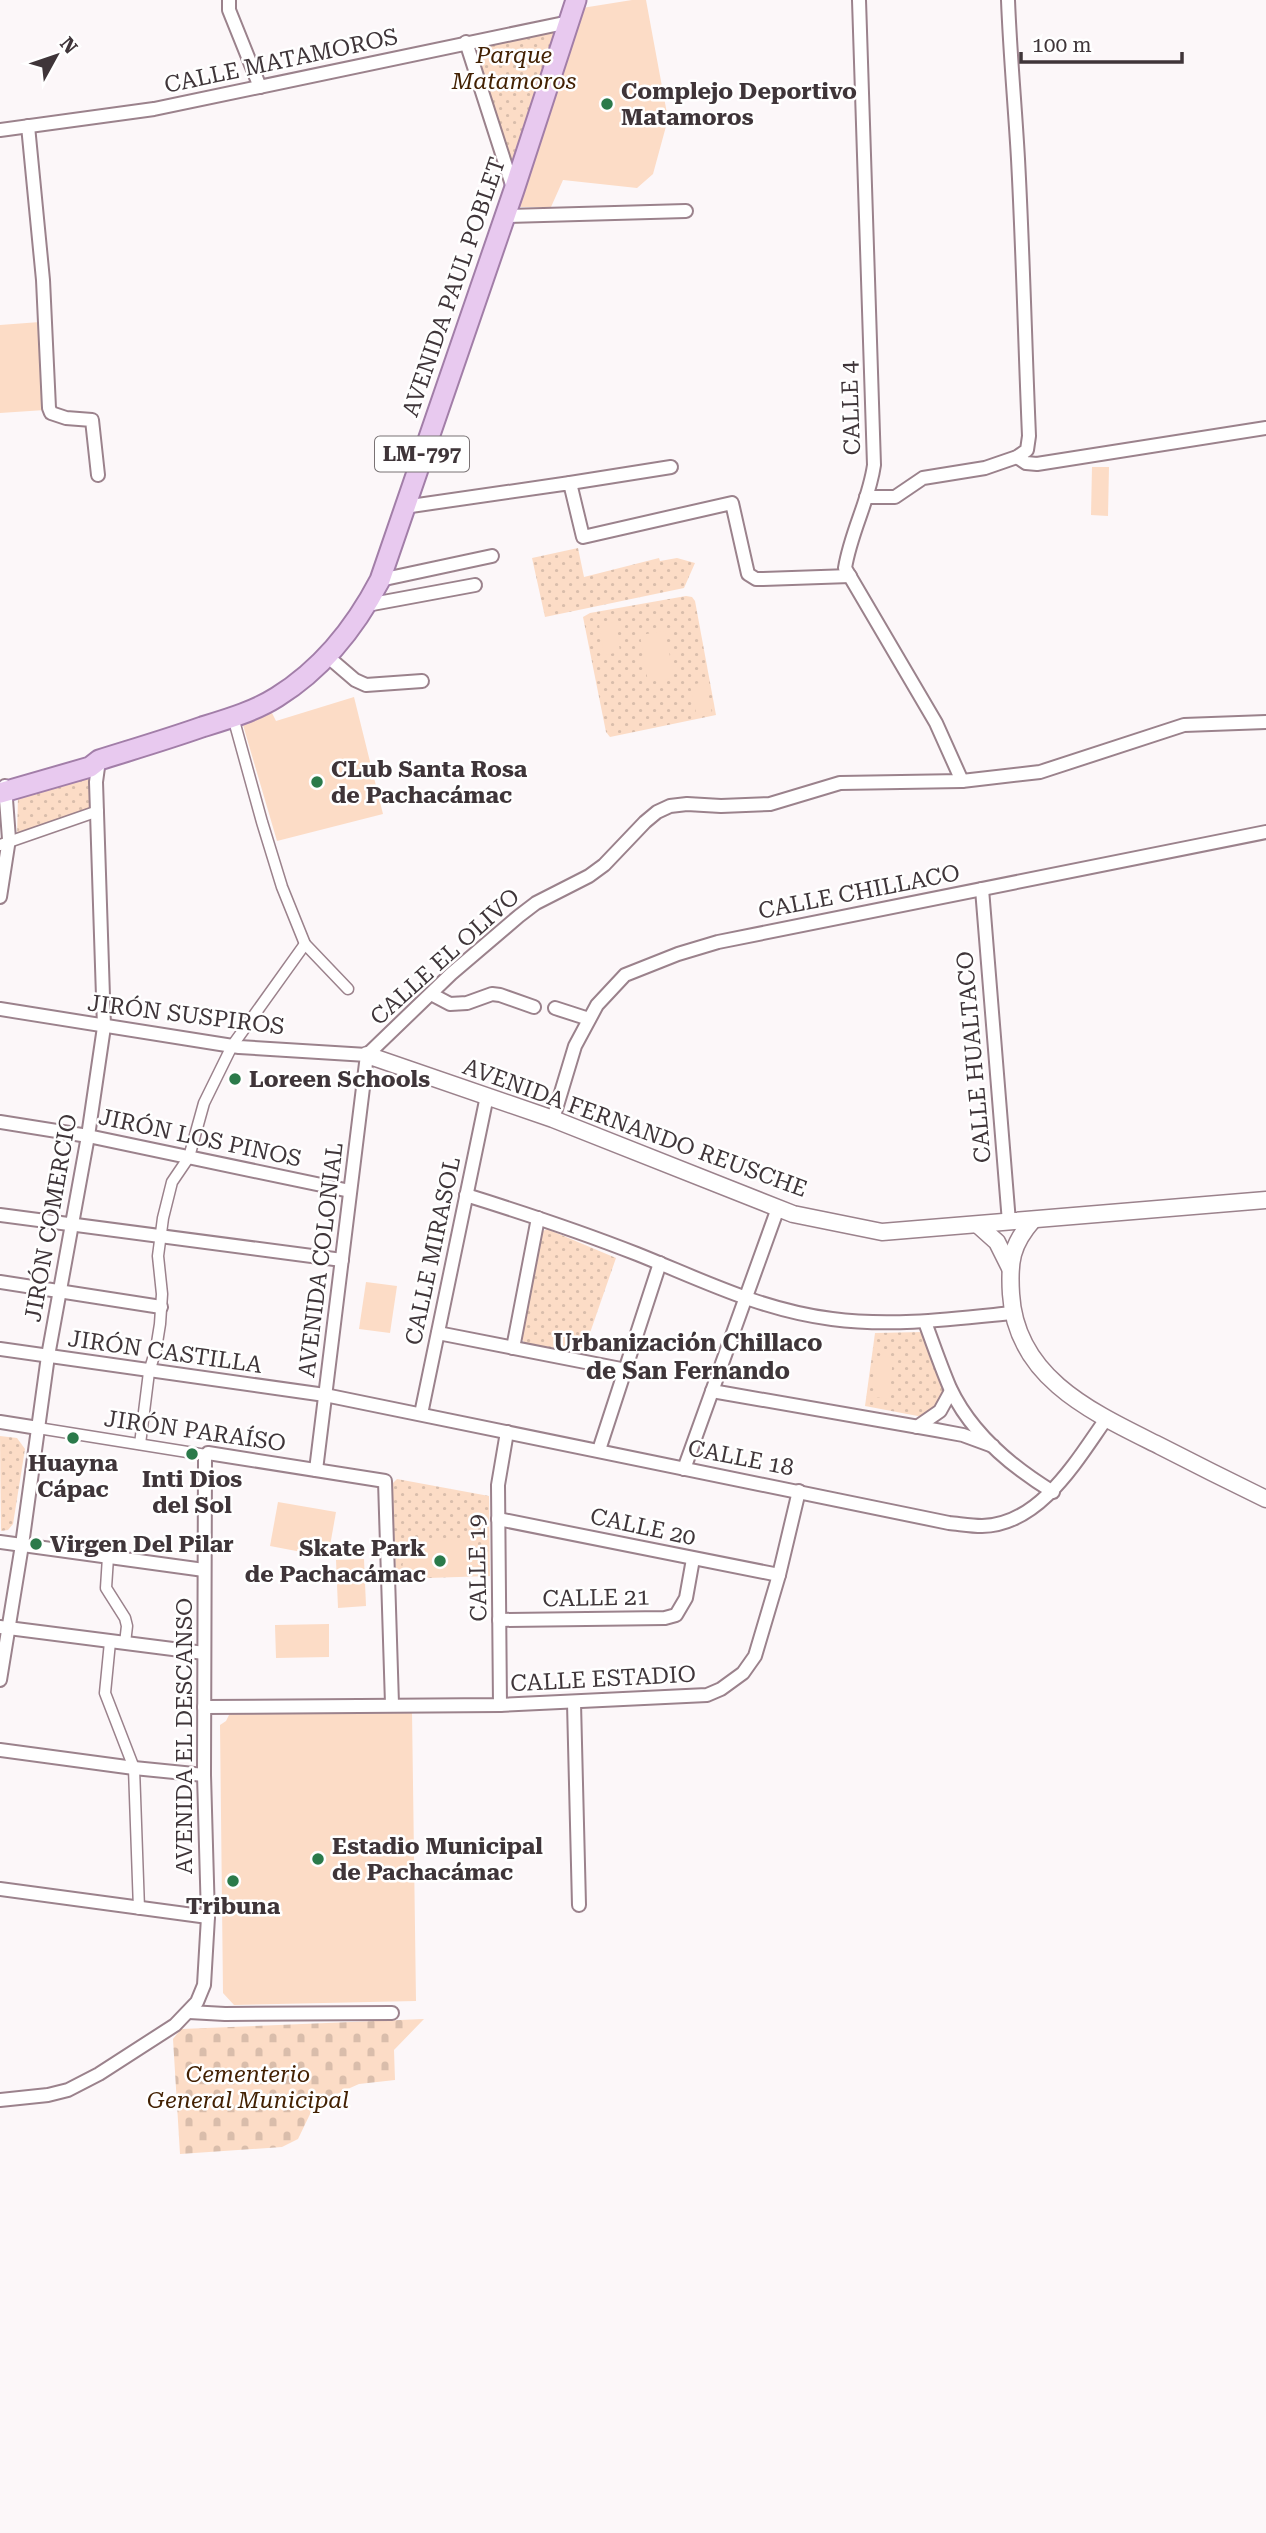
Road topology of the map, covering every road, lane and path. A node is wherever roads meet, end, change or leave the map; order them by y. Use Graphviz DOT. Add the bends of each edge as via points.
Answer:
graph roads {
  1 [pos="229,0"];
  2 [pos="576,0"];
  3 [pos="859,0"];
  4 [pos="1008,0"];
  5 [pos="569,22"];
  6 [pos="466,42"];
  7 [pos="260,87"];
  8 [pos="28,126"];
  9 [pos="0,130"];
  10 [pos="514,190"];
  11 [pos="686,211"];
  12 [pos="505,216"];
  13 [pos="1266,428"];
  14 [pos="1017,457"];
  15 [pos="671,467"];
  16 [pos="98,475"];
  17 [pos="570,484"];
  18 [pos="866,497"];
  19 [pos="404,507"];
  20 [pos="492,556"];
  21 [pos="850,576"];
  22 [pos="380,580"];
  23 [pos="475,585"];
  24 [pos="367,606"];
  25 [pos="327,656"];
  26 [pos="422,681"];
  27 [pos="233,717"];
  28 [pos="1266,722"];
  29 [pos="99,760"];
  30 [pos="961,781"];
  31 [pos="2,788"];
  32 [pos="98,811"];
  33 [pos="1266,832"];
  34 [pos="4,843"];
  35 [pos="982,889"];
  36 [pos="0,897"];
  37 [pos="305,944"];
  38 [pos="348,989"];
  39 [pos="431,994"];
  40 [pos="534,1007"];
  41 [pos="555,1008"];
  42 [pos="0,1009"];
  43 [pos="589,1019"];
  44 [pos="104,1027"];
  45 [pos="232,1046"];
  46 [pos="367,1055"];
  47 [pos="487,1096"];
  48 [pos="553,1119"];
  49 [pos="0,1122"];
  50 [pos="88,1136"];
  51 [pos="189,1157"];
  52 [pos="350,1191"];
  53 [pos="466,1195"];
  54 [pos="1266,1200"];
  55 [pos="778,1208"];
  56 [pos="0,1215"];
  57 [pos="538,1218"];
  58 [pos="1033,1220"];
  59 [pos="1009,1222"];
  60 [pos="72,1224"];
  61 [pos="978,1225"];
  62 [pos="162,1236"];
  63 [pos="342,1260"];
  64 [pos="660,1263"];
  65 [pos="1010,1268"];
  66 [pos="0,1282"];
  67 [pos="59,1292"];
  68 [pos="745,1299"];
  69 [pos="161,1307"];
  70 [pos="1012,1313"];
  71 [pos="925,1322"];
  72 [pos="438,1333"];
  73 [pos="513,1348"];
  74 [pos="0,1349"];
  75 [pos="48,1356"];
  76 [pos="626,1370"];
  77 [pos="149,1372"];
  78 [pos="712,1391"];
  79 [pos="951,1391"];
  80 [pos="325,1395"];
  81 [pos="421,1414"];
  82 [pos="1106,1419"];
  83 [pos="0,1422"];
  84 [pos="917,1427"];
  85 [pos="38,1428"];
  86 [pos="507,1432"];
  87 [pos="140,1444"];
  88 [pos="993,1446"];
  89 [pos="599,1450"];
  90 [pos="206,1455"];
  91 [pos="684,1469"];
  92 [pos="316,1470"];
  93 [pos="799,1491"];
  94 [pos="1053,1492"];
  95 [pos="1266,1499"];
  96 [pos="498,1519"];
  97 [pos="0,1542"];
  98 [pos="22,1545"];
  99 [pos="108,1557"];
  100 [pos="693,1559"];
  101 [pos="204,1570"];
  102 [pos="779,1575"];
  103 [pos="499,1620"];
  104 [pos="4,1627"];
  105 [pos="110,1642"];
  106 [pos="125,1643"];
  107 [pos="204,1653"];
  108 [pos="0,1681"];
  109 [pos="574,1703"];
  110 [pos="392,1704"];
  111 [pos="500,1705"];
  112 [pos="204,1707"];
  113 [pos="0,1750"];
  114 [pos="134,1768"];
  115 [pos="204,1775"];
  116 [pos="0,1889"];
  117 [pos="579,1905"];
  118 [pos="139,1909"];
  119 [pos="208,1917"];
  120 [pos="189,2012"];
  121 [pos="392,2013"];
  122 [pos="0,2099"];
  1 -- 7 [label="street"];
  2 -- 5 [label="main road, AVENIDA PAUL POBLET / LM-797"];
  3 -- 18 [label="street, CALLE 4" via="874,465"];
  4 -- 14 [label="street" via="1029,436 1027,450"];
  5 -- 6 [label="street, CALLE MATAMOROS"];
  5 -- 10 [label="main road, AVENIDA PAUL POBLET / LM-797"];
  6 -- 7 [label="street, CALLE MATAMOROS"];
  6 -- 10 [label="street"];
  7 -- 8 [label="street, CALLE MATAMOROS" via="154,109"];
  8 -- 9 [label="street, CALLE MATAMOROS"];
  8 -- 16 [label="street" via="43,280 49,408 61,417 92,420"];
  10 -- 12 [label="main road, AVENIDA PAUL POBLET / LM-797"];
  11 -- 12 [label="street"];
  12 -- 19 [label="main road, AVENIDA PAUL POBLET / LM-797"];
  13 -- 14 [label="street" via="1037,464"];
  14 -- 18 [label="street" via="985,468 923,478 895,496"];
  15 -- 17 [label="street"];
  17 -- 19 [label="street"];
  17 -- 21 [label="street" via="583,537 732,503 748,575 756,579"];
  18 -- 21 [label="street, CALLE 4" via="849,543 845,569"];
  19 -- 22 [label="main road, AVENIDA PAUL POBLET / LM-797"];
  20 -- 22 [label="street"];
  21 -- 30 [label="street, CALLE 4" via="936,723"];
  22 -- 24 [label="main road, AVENIDA PAUL POBLET / LM-797"];
  23 -- 24 [label="street"];
  24 -- 25 [label="main road, AVENIDA PAUL POBLET / LM-797"];
  25 -- 26 [label="street" via="366,685"];
  25 -- 27 [label="main road, AVENIDA PAUL POBLET / LM-797" via="302,681"];
  27 -- 29 [label="main road, AVENIDA PAUL POBLET / LM-797"];
  27 -- 37 [label="street" via="282,887"];
  28 -- 30 [label="street, CALLE EL OLIVO" via="1184,725 1040,772"];
  29 -- 31 [label="main road, LM-797" via="90,767"];
  29 -- 32 [label="street, JIRÓN COMERCIO"];
  30 -- 39 [label="street, CALLE EL OLIVO" via="840,783 769,804 670,806 645,822 589,876 536,903"];
  31 -- 34 [label="street"];
  32 -- 34 [label="street"];
  32 -- 44 [label="street, JIRÓN COMERCIO"];
  33 -- 35 [label="street, CALLE CHILLACO"];
  34 -- 36 [label="street"];
  35 -- 43 [label="street, CALLE CHILLACO" via="678,954 625,975"];
  35 -- 59 [label="street, CALLE HUALTACO"];
  37 -- 38 [label="street"];
  37 -- 45 [label="street"];
  39 -- 40 [label="street" via="450,1004 500,995"];
  39 -- 46 [label="street, CALLE EL OLIVO"];
  41 -- 43 [label="street"];
  42 -- 44 [label="street, JIRÓN SUSPIROS"];
  43 -- 48 [label="street, CALLE CHILLACO" via="575,1046"];
  44 -- 45 [label="street, JIRÓN SUSPIROS"];
  44 -- 50 [label="street, JIRÓN COMERCIO"];
  45 -- 46 [label="street, JIRÓN SUSPIROS"];
  45 -- 51 [label="street" via="204,1103"];
  46 -- 47 [label="street, AVENIDA FERNANDO REUSCHE"];
  46 -- 52 [label="street, AVENIDA COLONIAL"];
  47 -- 48 [label="street, AVENIDA FERNANDO REUSCHE"];
  47 -- 53 [label="street, CALLE MIRASOL"];
  48 -- 55 [label="street, AVENIDA FERNANDO REUSCHE"];
  49 -- 50 [label="street, JIRÓN LOS PINOS"];
  50 -- 51 [label="street, JIRÓN LOS PINOS"];
  50 -- 60 [label="street, JIRÓN COMERCIO"];
  51 -- 52 [label="street, JIRÓN LOS PINOS"];
  51 -- 62 [label="street" via="172,1182"];
  52 -- 63 [label="street, AVENIDA COLONIAL"];
  53 -- 57 [label="street"];
  53 -- 72 [label="street, CALLE MIRASOL"];
  54 -- 58 [label="street, AVENIDA FERNANDO REUSCHE"];
  55 -- 61 [label="street, AVENIDA FERNANDO REUSCHE" via="882,1232"];
  55 -- 68 [label="street"];
  56 -- 60 [label="street"];
  57 -- 64 [label="street"];
  57 -- 73 [label="street"];
  58 -- 59 [label="street, AVENIDA FERNANDO REUSCHE"];
  58 -- 65 [label="street" via="1018,1240"];
  59 -- 61 [label="street, AVENIDA FERNANDO REUSCHE"];
  60 -- 62 [label="street"];
  60 -- 67 [label="street, JIRÓN COMERCIO"];
  61 -- 65 [label="street" via="997,1242"];
  62 -- 63 [label="street"];
  62 -- 69 [label="street" via="158,1256"];
  63 -- 80 [label="street, AVENIDA COLONIAL"];
  64 -- 68 [label="street"];
  64 -- 76 [label="street"];
  65 -- 70 [label="street"];
  66 -- 67 [label="street"];
  67 -- 69 [label="street"];
  67 -- 75 [label="street, JIRÓN COMERCIO"];
  68 -- 71 [label="street" via="833,1319"];
  68 -- 78 [label="street"];
  69 -- 77 [label="street"];
  70 -- 71 [label="street"];
  70 -- 82 [label="street" via="1016,1328 1045,1375"];
  71 -- 79 [label="street"];
  72 -- 73 [label="street"];
  72 -- 81 [label="street, CALLE MIRASOL"];
  73 -- 76 [label="street"];
  74 -- 75 [label="street, JIRÓN CASTILLA"];
  75 -- 77 [label="street, JIRÓN CASTILLA"];
  75 -- 85 [label="street, JIRÓN COMERCIO"];
  76 -- 89 [label="street"];
  77 -- 80 [label="street, JIRÓN CASTILLA"];
  77 -- 87 [label="street"];
  78 -- 84 [label="street"];
  78 -- 91 [label="street"];
  79 -- 84 [label="street" via="940,1410"];
  79 -- 88 [label="street"];
  80 -- 81 [label="street, CALLE 18"];
  80 -- 92 [label="street, AVENIDA COLONIAL"];
  81 -- 86 [label="street, CALLE 18"];
  82 -- 94 [label="street, CALLE 18"];
  82 -- 95 [label="street"];
  83 -- 85 [label="street, JIRÓN PARAÍSO"];
  84 -- 88 [label="street"];
  85 -- 87 [label="street, JIRÓN PARAÍSO"];
  85 -- 98 [label="street, JIRÓN COMERCIO"];
  86 -- 89 [label="street, CALLE 18"];
  86 -- 96 [label="street, CALLE 19"];
  87 -- 90 [label="street, JIRÓN PARAÍSO"];
  88 -- 94 [label="street"];
  89 -- 91 [label="street, CALLE 18"];
  90 -- 92 [label="street, JIRÓN PARAÍSO" via="211,1452"];
  90 -- 101 [label="street, AVENIDA EL DESCANSO"];
  91 -- 93 [label="street, CALLE 18"];
  92 -- 110 [label="street, JIRÓN PARAÍSO" via="384,1481"];
  93 -- 94 [label="street, CALLE 18" via="984,1526 1009,1520"];
  93 -- 102 [label="street, CALLE ESTADIO"];
  96 -- 100 [label="street, CALLE 20"];
  96 -- 103 [label="street, CALLE 19"];
  97 -- 98 [label="street"];
  98 -- 99 [label="street"];
  98 -- 104 [label="street, JIRÓN COMERCIO"];
  99 -- 101 [label="street"];
  99 -- 106 [label="street" via="106,1587 125,1618"];
  100 -- 102 [label="street, CALLE 20"];
  100 -- 103 [label="street, CALLE 21" via="686,1598 676,1615"];
  101 -- 107 [label="street, AVENIDA EL DESCANSO"];
  102 -- 109 [label="street, CALLE ESTADIO" via="755,1656 743,1673 721,1689 707,1695"];
  103 -- 111 [label="street, CALLE 19"];
  104 -- 105 [label="street"];
  104 -- 108 [label="street, JIRÓN COMERCIO"];
  105 -- 106 [label="street"];
  105 -- 114 [label="street" via="105,1693"];
  106 -- 107 [label="street"];
  107 -- 112 [label="street, AVENIDA EL DESCANSO"];
  109 -- 111 [label="street, CALLE ESTADIO"];
  109 -- 117 [label="street"];
  110 -- 111 [label="street, CALLE ESTADIO"];
  110 -- 112 [label="street, CALLE ESTADIO"];
  112 -- 115 [label="street, AVENIDA EL DESCANSO"];
  113 -- 114 [label="street"];
  114 -- 115 [label="street"];
  114 -- 118 [label="street"];
  115 -- 119 [label="street, AVENIDA EL DESCANSO"];
  116 -- 118 [label="street"];
  118 -- 119 [label="street"];
  119 -- 120 [label="street, AVENIDA EL DESCANSO" via="204,1985"];
  120 -- 121 [label="street"];
  120 -- 122 [label="street" via="121,2060 68,2090"];
}
